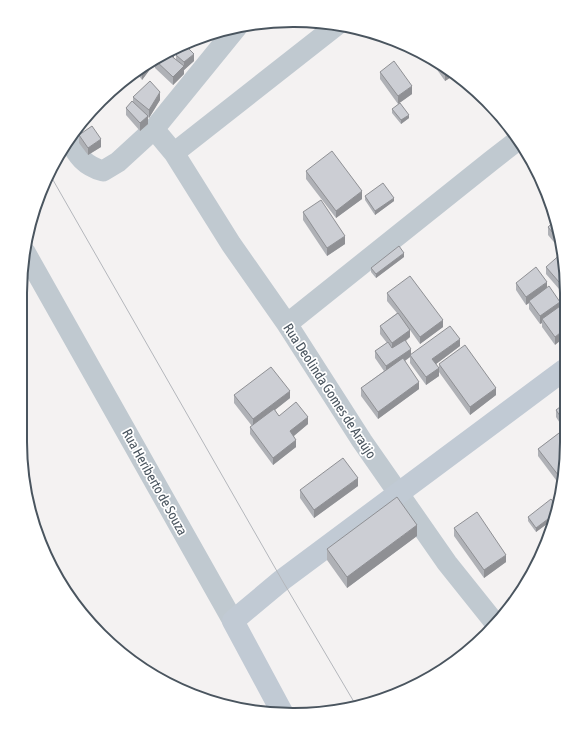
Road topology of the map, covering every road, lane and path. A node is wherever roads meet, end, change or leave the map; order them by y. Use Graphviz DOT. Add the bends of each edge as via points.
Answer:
graph roads {
  1 [pos="331,30"];
  2 [pos="231,35"];
  3 [pos="154,129"];
  4 [pos="514,143"];
  5 [pos="72,145"];
  6 [pos="174,153"];
  7 [pos="29,259"];
  8 [pos="288,324"];
  9 [pos="560,373"];
  10 [pos="398,494"];
  11 [pos="492,619"];
  12 [pos="233,621"];
  13 [pos="279,707"];
  1 -- 6 [label="street"];
  2 -- 3 [label="street"];
  3 -- 5 [label="street" via="118,162 102,171 91,168 76,153"];
  3 -- 6 [label="street, Rua Deolinda Gomes de Araújo"];
  4 -- 8 [label="street"];
  6 -- 8 [label="street, Rua Deolinda Gomes de Araújo" via="230,244"];
  7 -- 12 [label="street, Rua Heriberto de Souza"];
  8 -- 10 [label="street, Rua Deolinda Gomes de Araújo"];
  9 -- 10 [label="street"];
  10 -- 11 [label="street, Rua Deolinda Gomes de Araújo"];
  10 -- 12 [label="street" via="282,580"];
  12 -- 13 [label="street, Rua Heriberto de Souza"];
}
